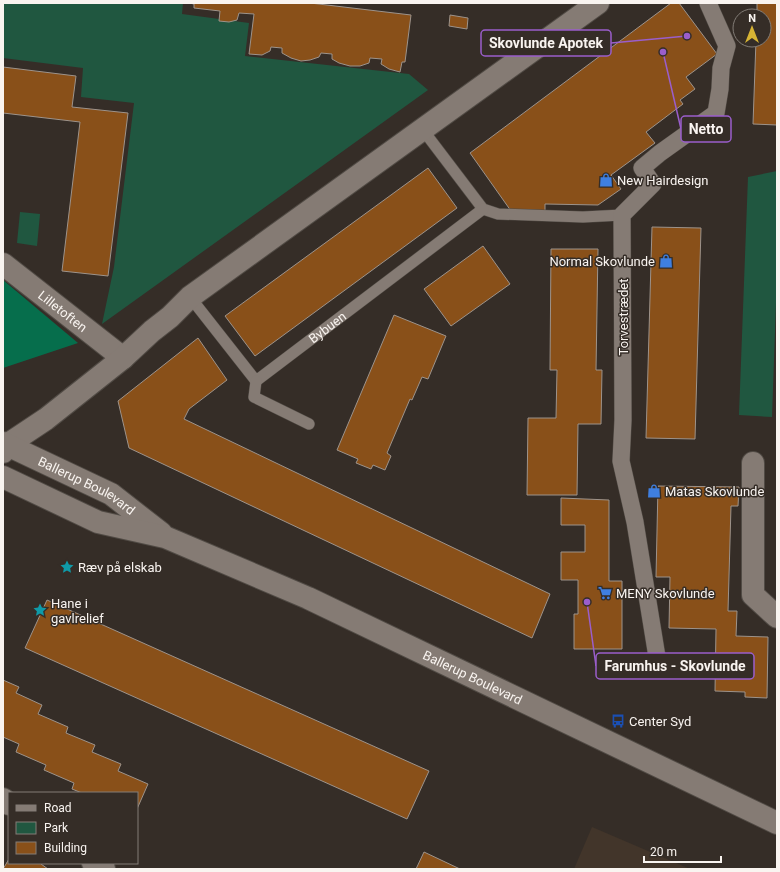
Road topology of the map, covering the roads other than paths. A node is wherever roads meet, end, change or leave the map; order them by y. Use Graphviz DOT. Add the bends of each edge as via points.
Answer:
graph roads {
  1 [pos="598,3"];
  2 [pos="708,3"];
  3 [pos="423,130"];
  4 [pos="483,209"];
  5 [pos="622,215"];
  6 [pos="3,264"];
  7 [pos="190,297"];
  8 [pos="123,358"];
  9 [pos="256,381"];
  10 [pos="309,424"];
  11 [pos="4,447"];
  12 [pos="753,463"];
  13 [pos="3,477"];
  14 [pos="165,536"];
  15 [pos="777,617"];
  16 [pos="658,663"];
  17 [pos="777,823"];
  18 [pos="94,864"];
  19 [pos="104,869"];
  1 -- 3 [label="street"];
  2 -- 5 [label="street" via="727,46 721,68 716,113 642,168 653,184"];
  3 -- 4 [label="lane"];
  3 -- 7 [label="street"];
  4 -- 5 [label="lane" via="498,214 583,217"];
  4 -- 9 [label="lane, Bybuen"];
  5 -- 16 [label="street, Torvestrædet" via="621,461 636,529"];
  6 -- 8 [label="street, Lilletoften"];
  7 -- 8 [label="street"];
  7 -- 9 [label="lane"];
  8 -- 11 [label="street" via="46,419"];
  9 -- 10 [label="lane" via="254,398"];
  11 -- 14 [label="street, Ballerup Boulevard" via="111,494"];
  12 -- 15 [label="street" via="752,595"];
  13 -- 14 [label="street, Ballerup Boulevard" via="98,522"];
  14 -- 17 [label="street, Ballerup Boulevard" via="308,598"];
  18 -- 19 [label="street"];
}
